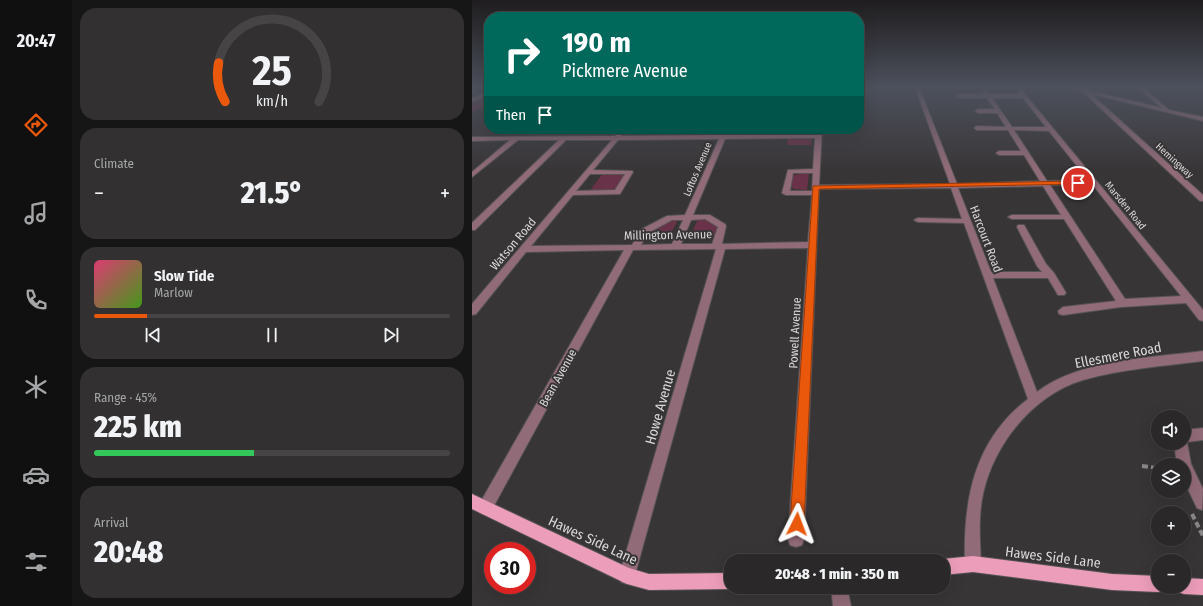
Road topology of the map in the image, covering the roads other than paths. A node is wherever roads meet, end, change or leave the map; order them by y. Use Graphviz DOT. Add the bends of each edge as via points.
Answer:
graph roads {
  1 [pos="927,115"];
  2 [pos="1003,115"];
  3 [pos="1040,115"];
  4 [pos="1111,115"];
  5 [pos="1188,115"];
  6 [pos="1203,119"];
  7 [pos="977,128"];
  8 [pos="1011,128"];
  9 [pos="1051,129"];
  10 [pos="620,134"];
  11 [pos="724,134"];
  12 [pos="795,134"];
  13 [pos="819,134"];
  14 [pos="723,137"];
  15 [pos="616,138"];
  16 [pos="472,139"];
  17 [pos="516,139"];
  18 [pos="564,139"];
  19 [pos="999,153"];
  20 [pos="1027,153"];
  21 [pos="816,171"];
  22 [pos="588,172"];
  23 [pos="472,175"];
  24 [pos="1094,182"];
  25 [pos="1047,184"];
  26 [pos="953,186"];
  27 [pos="815,190"];
  28 [pos="572,193"];
  29 [pos="1203,199"];
  30 [pos="689,217"];
  31 [pos="1012,217"];
  32 [pos="1068,217"];
  33 [pos="918,220"];
  34 [pos="966,221"];
  35 [pos="1021,227"];
  36 [pos="472,228"];
  37 [pos="813,245"];
  38 [pos="719,246"];
  39 [pos="632,247"];
  40 [pos="675,247"];
  41 [pos="524,249"];
  42 [pos="988,275"];
  43 [pos="1051,275"];
  44 [pos="1060,293"];
  45 [pos="1188,299"];
  46 [pos="1125,303"];
  47 [pos="472,311"];
  48 [pos="1063,311"];
  49 [pos="1203,317"];
  50 [pos="1203,356"];
  51 [pos="1034,400"];
  52 [pos="1203,434"];
  53 [pos="1191,435"];
  54 [pos="1191,479"];
  55 [pos="479,504"];
  56 [pos="1203,504"];
  57 [pos="796,539"];
  58 [pos="973,564"];
  59 [pos="950,566"];
  60 [pos="627,576"];
  61 [pos="724,581"];
  62 [pos="1151,584"];
  63 [pos="1191,586"];
  64 [pos="1203,587"];
  65 [pos="840,594"];
  66 [pos="842,606"];
  1 -- 26 [label="street, Harcourt Road"];
  2 -- 8 [label="street"];
  3 -- 9 [label="street, Marsden Road"];
  4 -- 29 [label="street, Hemingway"];
  5 -- 6 [label="street"];
  7 -- 8 [label="street"];
  8 -- 9 [label="street"];
  8 -- 20 [label="street"];
  9 -- 24 [label="street, Marsden Road"];
  10 -- 15 [label="street, Watson Road"];
  11 -- 14 [label="street, Loftos Avenue"];
  12 -- 14 [label="street"];
  13 -- 21 [label="street, Powell Avenue"];
  14 -- 15 [label="street"];
  14 -- 30 [label="street, Loftos Avenue"];
  15 -- 18 [label="street"];
  15 -- 22 [label="street, Watson Road"];
  16 -- 17 [label="street"];
  17 -- 18 [label="street"];
  17 -- 23 [label="street"];
  18 -- 36 [label="street"];
  19 -- 20 [label="street"];
  20 -- 25 [label="street"];
  21 -- 27 [label="street, Powell Avenue"];
  21 -- 27 [label="street" via="790,172 786,193"];
  22 -- 28 [label="street, Watson Road"];
  22 -- 28 [label="street" via="630,172 617,192"];
  24 -- 25 [label="street"];
  24 -- 45 [label="street, Marsden Road"];
  25 -- 26 [label="street"];
  25 -- 32 [label="street"];
  26 -- 27 [label="street"];
  26 -- 34 [label="street, Harcourt Road"];
  27 -- 37 [label="street, Powell Avenue"];
  28 -- 41 [label="street, Watson Road"];
  30 -- 38 [label="street" via="707,218 722,226"];
  30 -- 39 [label="street" via="670,218 645,231"];
  30 -- 40 [label="street, Loftos Avenue"];
  31 -- 32 [label="street"];
  32 -- 46 [label="street" via="1123,304"];
  33 -- 34 [label="street"];
  34 -- 42 [label="street, Harcourt Road"];
  35 -- 43 [label="street" via="1042,266"];
  37 -- 38 [label="street, Millington Avenue"];
  37 -- 57 [label="street, Powell Avenue"];
  38 -- 40 [label="street, Millington Avenue"];
  38 -- 60 [label="street, Howe Avenue"];
  39 -- 40 [label="street, Millington Avenue"];
  39 -- 41 [label="street, Millington Avenue"];
  39 -- 55 [label="street, Bean Avenue"];
  41 -- 47 [label="street, Watson Road"];
  42 -- 43 [label="street"];
  42 -- 51 [label="street, Harcourt Road"];
  43 -- 44 [label="street"];
  45 -- 46 [label="street"];
  45 -- 49 [label="street, Marsden Road"];
  46 -- 48 [label="street"];
  50 -- 51 [label="street, Ellesmere Road" via="1079,377 1054,387"];
  51 -- 58 [label="street, Ellesmere Road" via="1014,420 985,465 976,493 972,525"];
  52 -- 53 [label="street"];
  54 -- 56 [label="street"];
  55 -- 60 [label="main road, Hawes Side Lane"];
  58 -- 59 [label="main road, Hawes Side Lane"];
  58 -- 62 [label="main road, Hawes Side Lane" via="1112,582"];
  60 -- 61 [label="main road, Hawes Side Lane" via="649,582"];
  63 -- 64 [label="main road"];
  65 -- 66 [label="street"];
}
